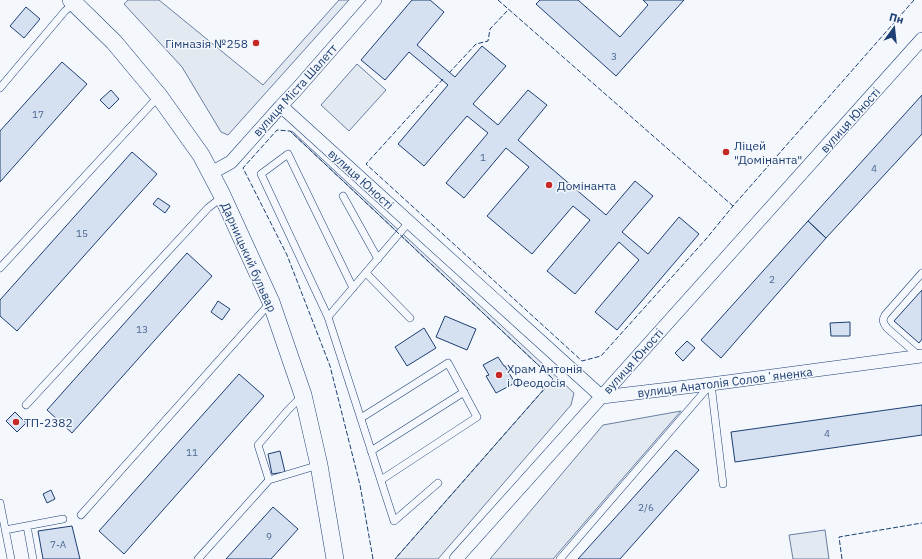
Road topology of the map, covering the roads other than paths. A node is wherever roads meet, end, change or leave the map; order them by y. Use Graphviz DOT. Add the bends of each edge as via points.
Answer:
graph roads {
  1 [pos="375,0"];
  2 [pos="72,1"];
  3 [pos="922,39"];
  4 [pos="0,88"];
  5 [pos="159,96"];
  6 [pos="281,106"];
  7 [pos="211,173"];
  8 [pos="343,196"];
  9 [pos="222,197"];
  10 [pos="409,222"];
  11 [pos="378,258"];
  12 [pos="0,268"];
  13 [pos="366,273"];
  14 [pos="922,273"];
  15 [pos="353,288"];
  16 [pos="271,302"];
  17 [pos="328,317"];
  18 [pos="410,318"];
  19 [pos="921,355"];
  20 [pos="711,384"];
  21 [pos="464,392"];
  22 [pos="303,395"];
  23 [pos="602,397"];
  24 [pos="26,405"];
  25 [pos="361,418"];
  26 [pos="371,451"];
  27 [pos="319,465"];
  28 [pos="269,480"];
  29 [pos="381,480"];
  30 [pos="438,483"];
  31 [pos="723,484"];
  32 [pos="0,503"];
  33 [pos="81,515"];
  34 [pos="62,519"];
  35 [pos="27,526"];
  36 [pos="5,530"];
  37 [pos="11,559"];
  38 [pos="33,559"];
  39 [pos="198,559"];
  40 [pos="335,559"];
  41 [pos="456,559"];
  42 [pos="560,559"];
  1 -- 6 [label="street, вулиця Міста Шалетт"];
  2 -- 4 [label="lane"];
  2 -- 5 [label="street, Дарницький бульвар" via="114,42"];
  3 -- 23 [label="street, вулиця Юності"];
  5 -- 7 [label="street, Дарницький бульвар"];
  5 -- 12 [label="lane"];
  6 -- 7 [label="street, вулиця Міста Шалетт" via="231,162"];
  6 -- 10 [label="street, вулиця Юності"];
  7 -- 9 [label="street, Дарницький бульвар"];
  8 -- 11 [label="lane"];
  9 -- 16 [label="street, Дарницький бульвар"];
  9 -- 24 [label="lane" via="208,208"];
  10 -- 11 [label="lane"];
  10 -- 23 [label="street, вулиця Юності"];
  11 -- 13 [label="lane"];
  13 -- 15 [label="lane"];
  13 -- 18 [label="lane"];
  14 -- 19 [label="lane" via="882,319 887,328"];
  15 -- 17 [label="lane"];
  15 -- 17 [label="lane" via="288,154 261,174"];
  16 -- 22 [label="street, Дарницький бульвар"];
  16 -- 33 [label="lane"];
  17 -- 25 [label="lane"];
  19 -- 20 [label="street, вулиця Анатолія Соловʼяненка"];
  20 -- 23 [label="street, вулиця Анатолія Соловʼяненка"];
  20 -- 31 [label="lane"];
  20 -- 42 [label="lane"];
  21 -- 25 [label="lane" via="448,363"];
  21 -- 26 [label="lane"];
  21 -- 29 [label="lane" via="477,417"];
  22 -- 27 [label="street, Дарницький бульвар"];
  22 -- 28 [label="lane" via="258,445"];
  23 -- 41 [label="street"];
  25 -- 26 [label="lane"];
  26 -- 29 [label="lane"];
  27 -- 28 [label="lane"];
  27 -- 40 [label="street, Дарницький бульвар"];
  28 -- 39 [label="lane"];
  29 -- 30 [label="lane" via="394,521"];
  32 -- 36 [label="lane"];
  34 -- 35 [label="lane"];
  35 -- 36 [label="lane"];
  35 -- 38 [label="lane"];
  36 -- 37 [label="lane"];
}
